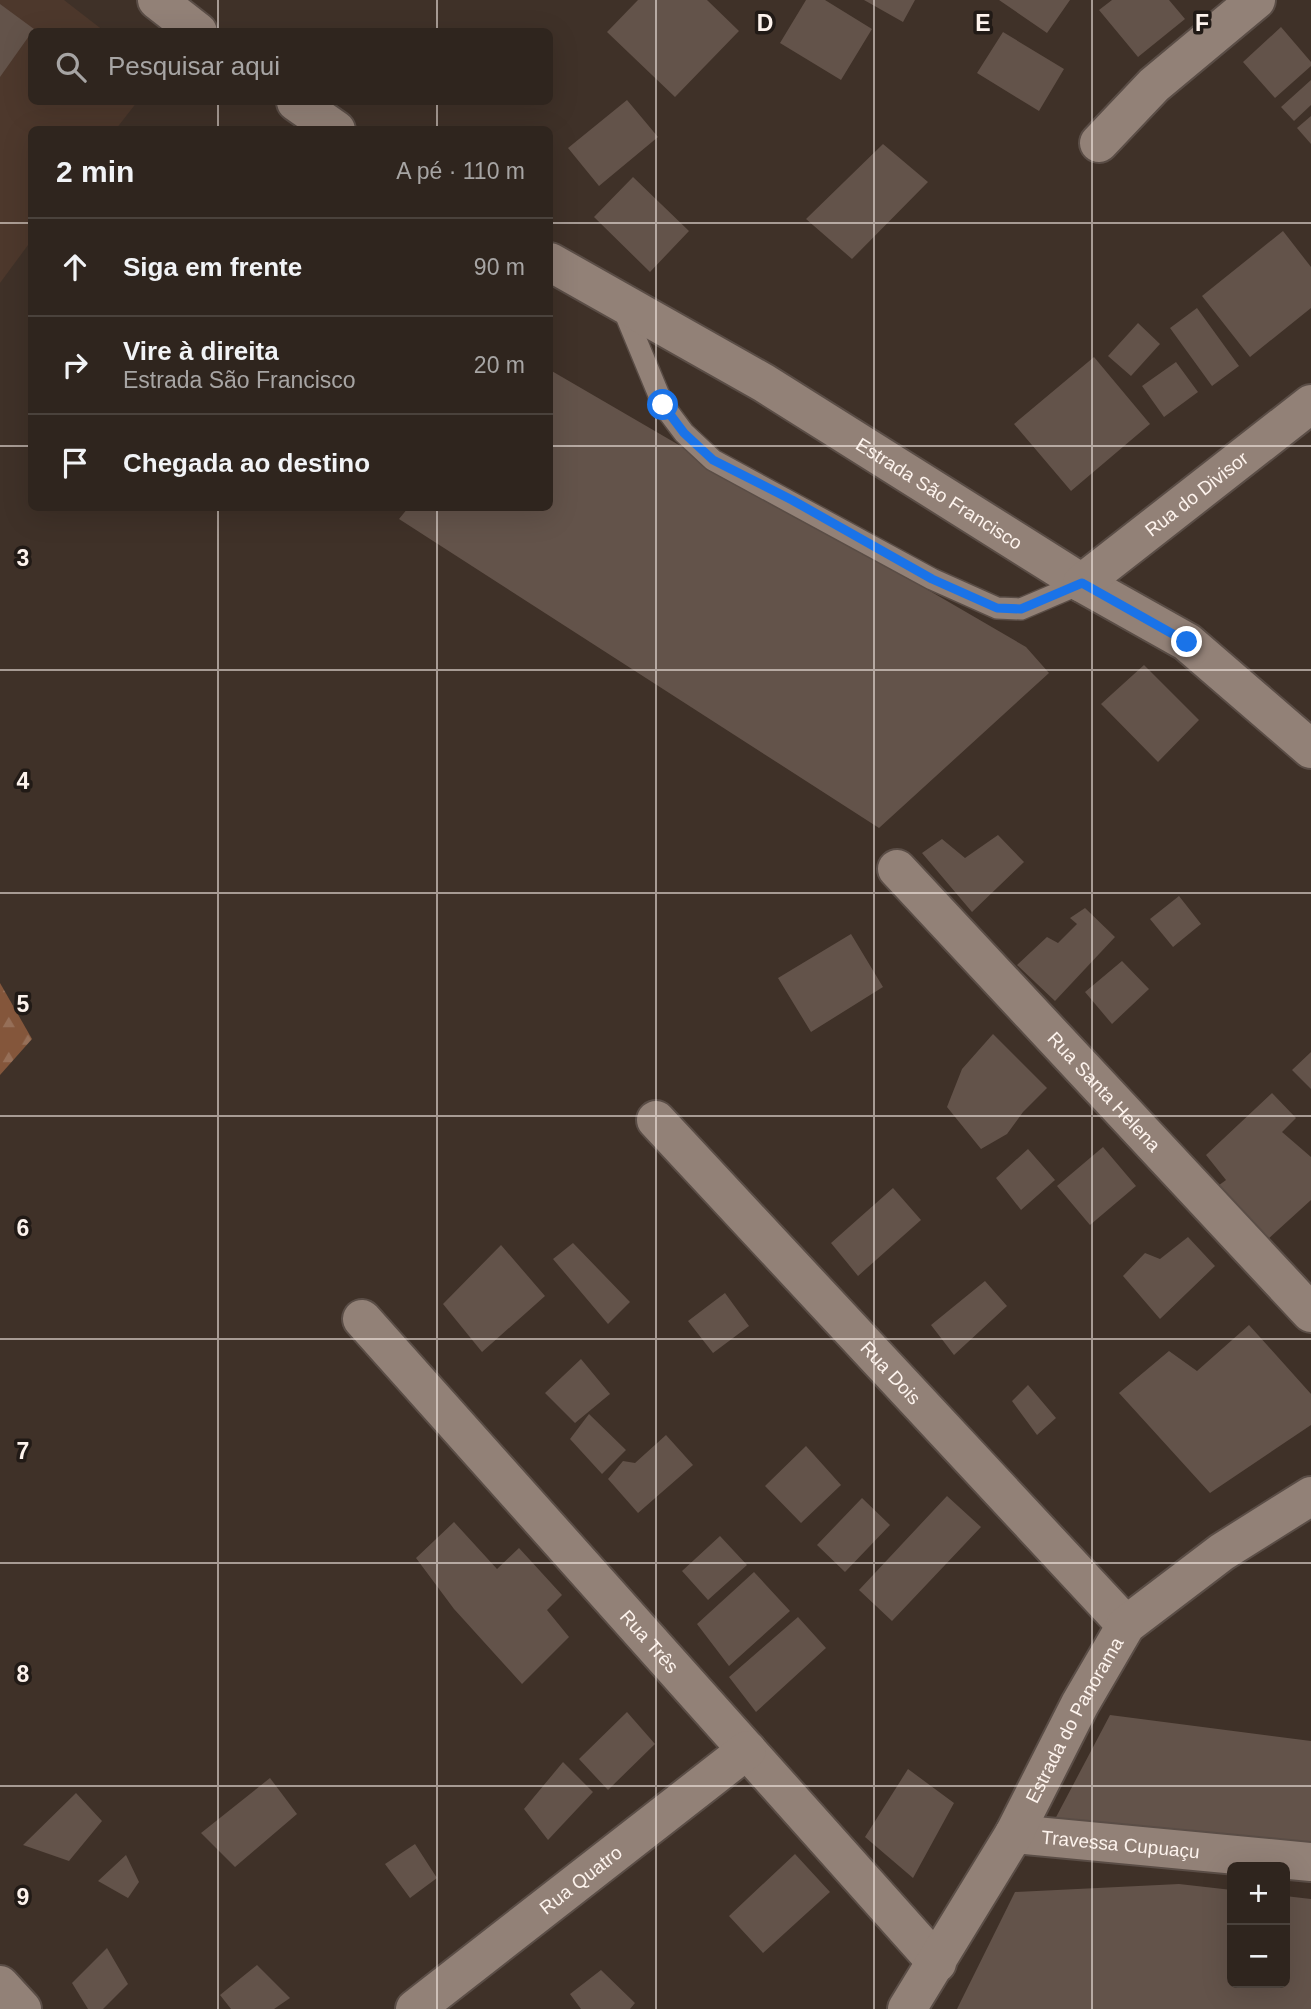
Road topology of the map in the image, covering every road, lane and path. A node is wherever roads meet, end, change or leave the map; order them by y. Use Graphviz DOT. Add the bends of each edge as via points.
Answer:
graph roads {
  1 [pos="157,0"];
  2 [pos="1256,0"];
  3 [pos="193,28"];
  4 [pos="300,105"];
  5 [pos="330,126"];
  6 [pos="1099,143"];
  7 [pos="553,264"];
  8 [pos="622,304"];
  9 [pos="1311,404"];
  10 [pos="1082,583"];
  11 [pos="1311,749"];
  12 [pos="897,869"];
  13 [pos="656,1120"];
  14 [pos="1311,1313"];
  15 [pos="362,1319"];
  16 [pos="1311,1496"];
  17 [pos="1125,1625"];
  18 [pos="747,1750"];
  19 [pos="1014,1834"];
  20 [pos="1311,1862"];
  21 [pos="937,1963"];
  22 [pos="0,1985"];
  23 [pos="22,2009"];
  24 [pos="415,2009"];
  25 [pos="907,2009"];
  1 -- 3 [label="street"];
  2 -- 6 [label="street" via="1154,85"];
  4 -- 5 [label="street"];
  7 -- 8 [label="street, Estrada São Francisco"];
  8 -- 10 [label="street, Estrada São Francisco" via="764,383"];
  8 -- 10 [label="lane" via="663,405 713,460 932,579 997,608 1021,609"];
  9 -- 10 [label="street, Rua do Divisor"];
  10 -- 11 [label="street, Estrada São Francisco" via="1187,642"];
  12 -- 14 [label="street, Rua Santa Helena"];
  13 -- 17 [label="street, Rua Dois"];
  15 -- 18 [label="street, Rua Três"];
  16 -- 17 [label="street, Estrada do Panorama" via="1222,1552"];
  17 -- 19 [label="street, Estrada do Panorama"];
  18 -- 21 [label="street, Rua Três"];
  18 -- 24 [label="street, Rua Quatro"];
  19 -- 20 [label="street, Travessa Cupuaçu"];
  19 -- 21 [label="street, Estrada do Panorama"];
  21 -- 25 [label="street, Estrada do Panorama"];
  22 -- 23 [label="street"];
}
